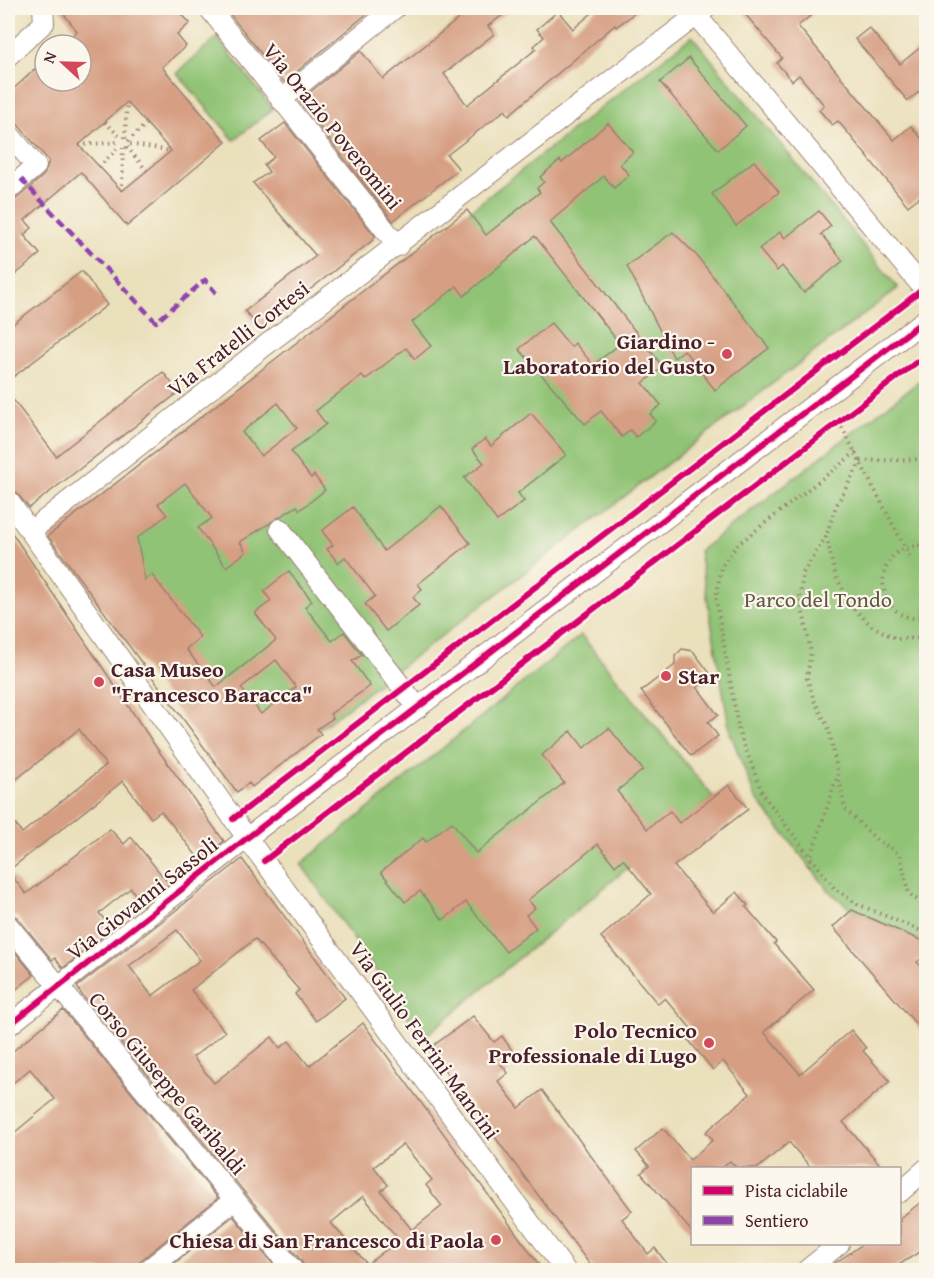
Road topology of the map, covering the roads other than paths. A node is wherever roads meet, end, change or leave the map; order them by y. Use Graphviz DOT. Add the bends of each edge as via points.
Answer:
graph roads {
  1 [pos="44,8"];
  2 [pos="209,8"];
  3 [pos="395,8"];
  4 [pos="697,10"];
  5 [pos="8,56"];
  6 [pos="281,100"];
  7 [pos="8,132"];
  8 [pos="8,190"];
  9 [pos="398,246"];
  10 [pos="927,291"];
  11 [pos="927,319"];
  12 [pos="8,500"];
  13 [pos="280,529"];
  14 [pos="31,531"];
  15 [pos="418,708"];
  16 [pos="247,838"];
  17 [pos="8,925"];
  18 [pos="58,987"];
  19 [pos="8,1026"];
  20 [pos="927,1169"];
  21 [pos="901,1191"];
  22 [pos="234,1200"];
  23 [pos="838,1245"];
  24 [pos="148,1270"];
  25 [pos="293,1270"];
  26 [pos="565,1270"];
  27 [pos="807,1270"];
  1 -- 5 [label="street" via="44,23"];
  2 -- 6 [label="street, Via Orazio Poveromini"];
  3 -- 6 [label="street"];
  4 -- 9 [label="street, Via Fratelli Cortesi"];
  4 -- 10 [label="street"];
  6 -- 9 [label="street, Via Orazio Poveromini"];
  7 -- 8 [label="street" via="36,166"];
  9 -- 14 [label="street, Via Fratelli Cortesi"];
  11 -- 15 [label="street, Via Giovanni Sassoli"];
  12 -- 14 [label="street, Via Giulio Ferrini Mancini"];
  13 -- 15 [label="street"];
  14 -- 16 [label="street, Via Giulio Ferrini Mancini"];
  15 -- 16 [label="street, Via Giovanni Sassoli"];
  16 -- 18 [label="street, Via Giovanni Sassoli"];
  16 -- 26 [label="street, Via Giulio Ferrini Mancini"];
  17 -- 18 [label="street, Corso Giuseppe Garibaldi"];
  18 -- 19 [label="street, Via Giovanni Sassoli"];
  18 -- 22 [label="street, Corso Giuseppe Garibaldi"];
  20 -- 21 [label="street"];
  22 -- 24 [label="street"];
  22 -- 25 [label="street, Corso Giuseppe Garibaldi"];
  23 -- 27 [label="street"];
}
